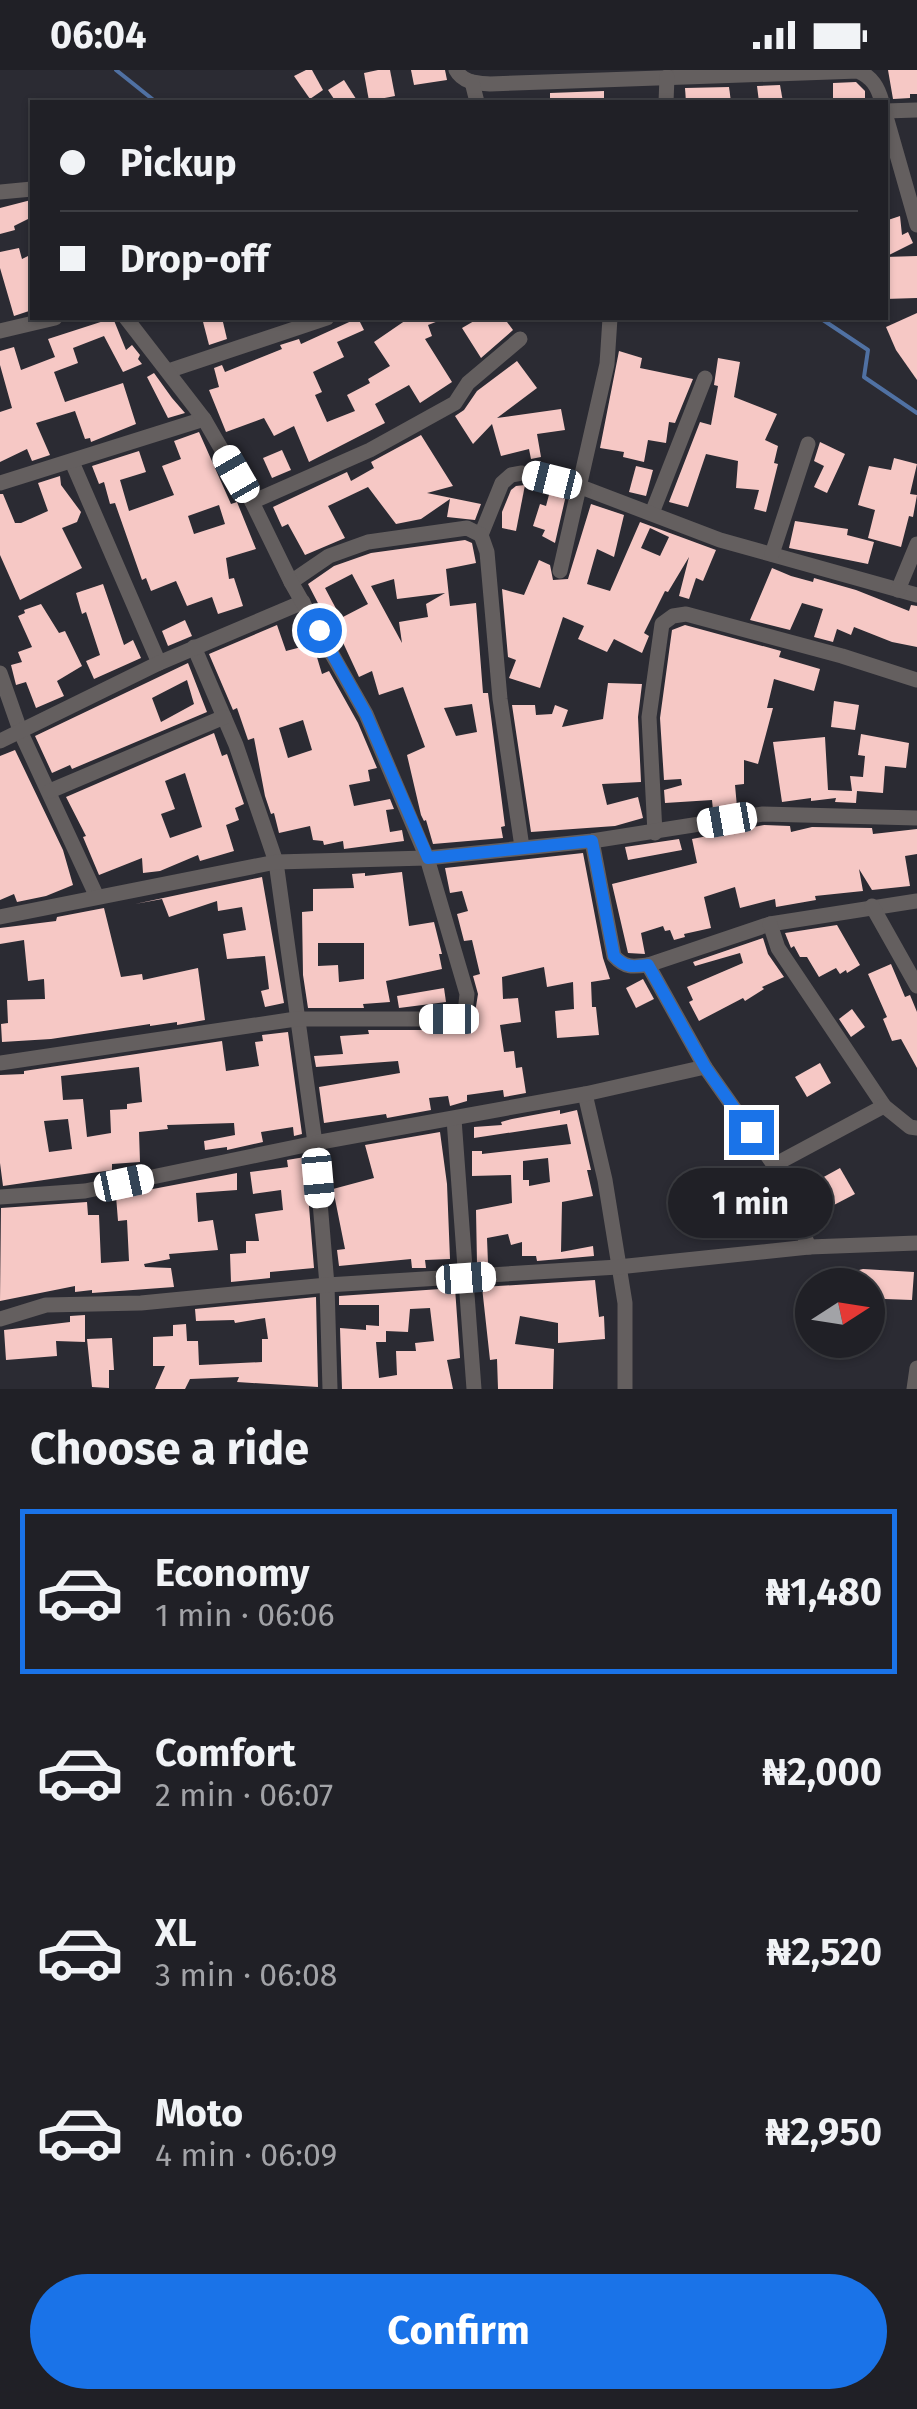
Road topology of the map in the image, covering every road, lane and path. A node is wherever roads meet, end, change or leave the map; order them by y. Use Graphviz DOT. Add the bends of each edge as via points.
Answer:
graph roads {
  1 [pos="456,70"];
  2 [pos="667,77"];
  3 [pos="472,82"];
  4 [pos="476,100"];
  5 [pos="666,100"];
  6 [pos="881,100"];
  7 [pos="917,110"];
  8 [pos="888,112"];
  9 [pos="888,123"];
  10 [pos="30,188"];
  11 [pos="0,192"];
  12 [pos="917,225"];
  13 [pos="47,320"];
  14 [pos="128,320"];
  15 [pos="321,320"];
  16 [pos="610,320"];
  17 [pos="0,331"];
  18 [pos="520,339"];
  19 [pos="168,371"];
  20 [pos="705,378"];
  21 [pos="204,419"];
  22 [pos="808,444"];
  23 [pos="72,462"];
  24 [pos="0,483"];
  25 [pos="581,487"];
  26 [pos="252,502"];
  27 [pos="652,513"];
  28 [pos="481,536"];
  29 [pos="917,544"];
  30 [pos="772,554"];
  31 [pos="560,570"];
  32 [pos="291,582"];
  33 [pos="898,590"];
  34 [pos="917,595"];
  35 [pos="303,602"];
  36 [pos="194,647"];
  37 [pos="159,663"];
  38 [pos="0,673"];
  39 [pos="917,680"];
  40 [pos="224,717"];
  41 [pos="21,733"];
  42 [pos="0,741"];
  43 [pos="50,791"];
  44 [pos="917,818"];
  45 [pos="655,833"];
  46 [pos="592,841"];
  47 [pos="522,847"];
  48 [pos="428,858"];
  49 [pos="276,862"];
  50 [pos="97,897"];
  51 [pos="917,902"];
  52 [pos="872,906"];
  53 [pos="0,917"];
  54 [pos="770,924"];
  55 [pos="648,965"];
  56 [pos="917,986"];
  57 [pos="296,1019"];
  58 [pos="0,1063"];
  59 [pos="705,1067"];
  60 [pos="585,1094"];
  61 [pos="884,1106"];
  62 [pos="454,1119"];
  63 [pos="917,1128"];
  64 [pos="316,1143"];
  65 [pos="774,1165"];
  66 [pos="0,1196"];
  67 [pos="917,1243"];
  68 [pos="809,1248"];
  69 [pos="618,1267"];
  70 [pos="466,1278"];
  71 [pos="327,1285"];
  72 [pos="0,1318"];
  73 [pos="917,1368"];
  74 [pos="330,1389"];
  75 [pos="474,1389"];
  76 [pos="625,1389"];
  77 [pos="914,1389"];
  1 -- 3 [label="street"];
  2 -- 3 [label="street"];
  2 -- 5 [label="street"];
  2 -- 6 [label="street" via="858,71 868,75"];
  3 -- 4 [label="street"];
  7 -- 8 [label="street"];
  9 -- 12 [label="street"];
  10 -- 11 [label="street"];
  13 -- 17 [label="street"];
  14 -- 19 [label="street"];
  15 -- 19 [label="street"];
  16 -- 25 [label="street"];
  18 -- 26 [label="street" via="468,383 455,403"];
  19 -- 21 [label="street"];
  20 -- 27 [label="street"];
  21 -- 23 [label="street"];
  21 -- 26 [label="street"];
  22 -- 30 [label="street"];
  23 -- 24 [label="street"];
  23 -- 37 [label="street"];
  25 -- 27 [label="street"];
  25 -- 28 [label="street" via="511,475"];
  25 -- 31 [label="street"];
  26 -- 32 [label="street"];
  27 -- 30 [label="street"];
  28 -- 32 [label="street" via="467,528 368,542 329,556"];
  28 -- 47 [label="street"];
  29 -- 33 [label="street"];
  30 -- 33 [label="street"];
  32 -- 35 [label="street"];
  33 -- 34 [label="street"];
  35 -- 36 [label="street"];
  35 -- 48 [label="street" via="366,714"];
  36 -- 37 [label="street"];
  36 -- 40 [label="street"];
  37 -- 41 [label="street"];
  38 -- 41 [label="street"];
  39 -- 45 [label="street" via="703,618 673,616 662,624 648,717"];
  40 -- 43 [label="street"];
  40 -- 49 [label="street"];
  41 -- 42 [label="street"];
  41 -- 43 [label="street"];
  43 -- 50 [label="street"];
  44 -- 45 [label="street" via="763,814"];
  45 -- 46 [label="street"];
  46 -- 47 [label="street"];
  46 -- 55 [label="street" via="614,956 630,968"];
  47 -- 48 [label="street"];
  48 -- 49 [label="street"];
  48 -- 57 [label="street" via="467,994 465,1013 449,1019"];
  49 -- 50 [label="street"];
  49 -- 57 [label="street"];
  50 -- 53 [label="street"];
  51 -- 52 [label="street"];
  52 -- 54 [label="street"];
  52 -- 56 [label="street"];
  54 -- 55 [label="street"];
  54 -- 61 [label="street" via="778,948"];
  55 -- 59 [label="street"];
  57 -- 58 [label="street"];
  57 -- 64 [label="street"];
  59 -- 60 [label="street"];
  59 -- 65 [label="street"];
  60 -- 62 [label="street"];
  60 -- 69 [label="street"];
  61 -- 63 [label="street"];
  61 -- 65 [label="street"];
  62 -- 64 [label="street"];
  62 -- 70 [label="street"];
  64 -- 66 [label="street" via="85,1191"];
  64 -- 71 [label="street"];
  65 -- 68 [label="street"];
  67 -- 68 [label="street"];
  68 -- 69 [label="street"];
  69 -- 70 [label="street"];
  69 -- 76 [label="street"];
  70 -- 71 [label="street"];
  70 -- 75 [label="street"];
  71 -- 72 [label="street" via="46,1305"];
  71 -- 74 [label="street"];
  73 -- 77 [label="street"];
}
